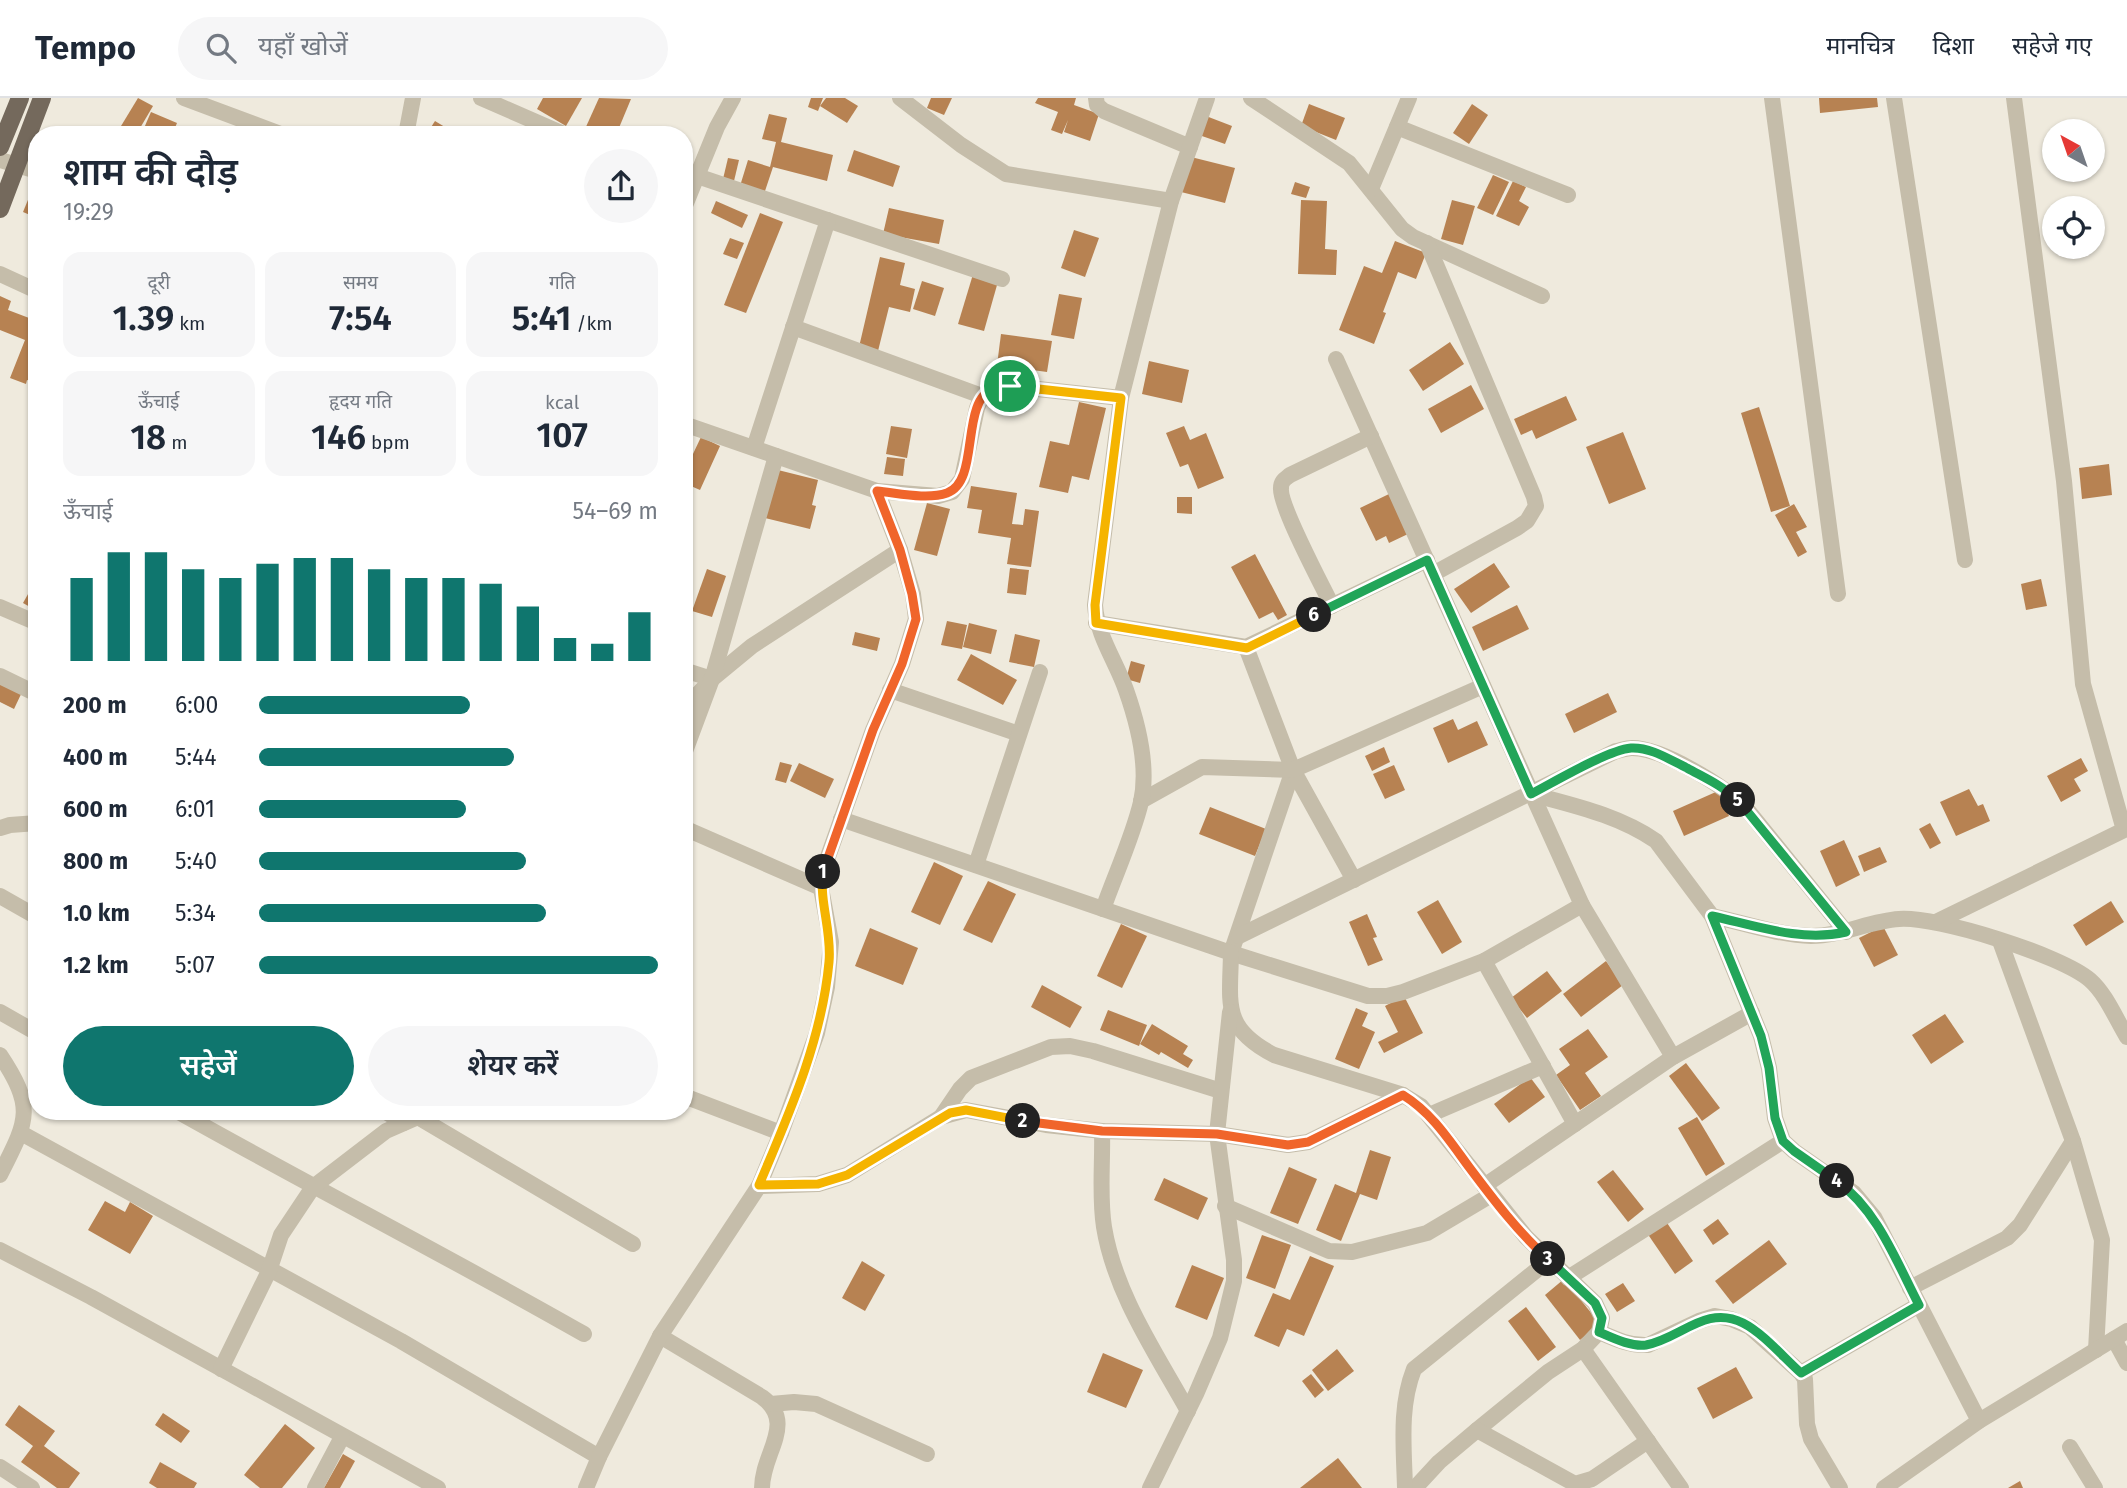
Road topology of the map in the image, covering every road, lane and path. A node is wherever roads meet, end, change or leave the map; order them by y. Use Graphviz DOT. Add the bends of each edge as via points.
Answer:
graph roads {
  1 [pos="19,98"];
  2 [pos="42,98"];
  3 [pos="184,98"];
  4 [pos="413,98"];
  5 [pos="481,98"];
  6 [pos="733,98"];
  7 [pos="900,98"];
  8 [pos="1096,98"];
  9 [pos="1207,98"];
  10 [pos="1251,98"];
  11 [pos="1409,98"];
  12 [pos="1772,98"];
  13 [pos="1894,98"];
  14 [pos="2014,98"];
  15 [pos="259,126"];
  16 [pos="408,126"];
  17 [pos="528,126"];
  18 [pos="1397,127"];
  19 [pos="0,147"];
  20 [pos="1190,147"];
  21 [pos="9,162"];
  22 [pos="28,168"];
  23 [pos="693,179"];
  24 [pos="693,184"];
  25 [pos="1371,189"];
  26 [pos="1569,195"];
  27 [pos="1171,201"];
  28 [pos="0,209"];
  29 [pos="828,220"];
  30 [pos="1427,243"];
  31 [pos="0,274"];
  32 [pos="1002,279"];
  33 [pos="28,287"];
  34 [pos="1542,296"];
  35 [pos="793,327"];
  36 [pos="1336,359"];
  37 [pos="982,396"];
  38 [pos="1121,398"];
  39 [pos="693,427"];
  40 [pos="1371,436"];
  41 [pos="754,449"];
  42 [pos="776,456"];
  43 [pos="877,491"];
  44 [pos="900,550"];
  45 [pos="1965,560"];
  46 [pos="1430,567"];
  47 [pos="1838,594"];
  48 [pos="1332,606"];
  49 [pos="0,607"];
  50 [pos="28,619"];
  51 [pos="1096,623"];
  52 [pos="1247,648"];
  53 [pos="1040,672"];
  54 [pos="693,673"];
  55 [pos="0,676"];
  56 [pos="712,679"];
  57 [pos="1483,686"];
  58 [pos="28,690"];
  59 [pos="890,690"];
  60 [pos="693,699"];
  61 [pos="693,730"];
  62 [pos="1019,734"];
  63 [pos="1293,770"];
  64 [pos="1531,794"];
  65 [pos="1141,801"];
  66 [pos="841,820"];
  67 [pos="28,824"];
  68 [pos="0,828"];
  69 [pos="693,832"];
  70 [pos="976,865"];
  71 [pos="1354,880"];
  72 [pos="821,888"];
  73 [pos="0,896"];
  74 [pos="1582,905"];
  75 [pos="1102,909"];
  76 [pos="28,912"];
  77 [pos="1712,916"];
  78 [pos="1936,922"];
  79 [pos="1846,932"];
  80 [pos="1238,936"];
  81 [pos="2000,941"];
  82 [pos="1231,953"];
  83 [pos="1484,961"];
  84 [pos="0,1012"];
  85 [pos="1230,1012"];
  86 [pos="1752,1013"];
  87 [pos="28,1028"];
  88 [pos="2127,1038"];
  89 [pos="0,1055"];
  90 [pos="1673,1057"];
  91 [pos="1543,1066"];
  92 [pos="1221,1091"];
  93 [pos="1403,1095"];
  94 [pos="693,1099"];
  95 [pos="1429,1115"];
  96 [pos="941,1117"];
  97 [pos="193,1120"];
  98 [pos="411,1120"];
  99 [pos="1575,1124"];
  100 [pos="1102,1131"];
  101 [pos="21,1133"];
  102 [pos="781,1133"];
  103 [pos="1217,1134"];
  104 [pos="1783,1141"];
  105 [pos="2073,1141"];
  106 [pos="0,1175"];
  107 [pos="759,1185"];
  108 [pos="313,1187"];
  109 [pos="1487,1190"];
  110 [pos="1225,1206"];
  111 [pos="633,1244"];
  112 [pos="0,1250"];
  113 [pos="1549,1260"];
  114 [pos="269,1271"];
  115 [pos="1568,1278"];
  116 [pos="1910,1288"];
  117 [pos="1919,1305"];
  118 [pos="1599,1332"];
  119 [pos="584,1334"];
  120 [pos="2121,1335"];
  121 [pos="660,1336"];
  122 [pos="1583,1349"];
  123 [pos="2096,1350"];
  124 [pos="2127,1363"];
  125 [pos="221,1369"];
  126 [pos="1801,1373"];
  127 [pos="771,1404"];
  128 [pos="1188,1411"];
  129 [pos="1979,1421"];
  130 [pos="1477,1430"];
  131 [pos="342,1437"];
  132 [pos="1648,1441"];
  133 [pos="2070,1447"];
  134 [pos="927,1454"];
  135 [pos="599,1457"];
  136 [pos="0,1467"];
  137 [pos="32,1488"];
  138 [pos="315,1488"];
  139 [pos="438,1488"];
  140 [pos="586,1488"];
  141 [pos="762,1488"];
  142 [pos="1150,1488"];
  143 [pos="1405,1488"];
  144 [pos="1415,1488"];
  145 [pos="1681,1488"];
  146 [pos="1840,1488"];
  147 [pos="1884,1488"];
  148 [pos="2095,1488"];
  1 -- 19 [label="main road"];
  2 -- 21 [label="main road"];
  3 -- 15 [label="street"];
  4 -- 16 [label="street"];
  5 -- 17 [label="street"];
  6 -- 23 [label="street"];
  7 -- 27 [label="street" via="1006,174"];
  8 -- 20 [label="street" via="1104,111"];
  9 -- 20 [label="street"];
  10 -- 25 [label="street" via="1349,163"];
  11 -- 18 [label="street"];
  12 -- 47 [label="street"];
  13 -- 45 [label="street"];
  14 -- 78 [label="street" via="2064,481 2083,684 2124,830"];
  18 -- 25 [label="street"];
  18 -- 26 [label="street"];
  20 -- 27 [label="street"];
  21 -- 22 [label="street"];
  21 -- 28 [label="main road"];
  24 -- 29 [label="street"];
  25 -- 30 [label="street" via="1402,229"];
  27 -- 38 [label="street"];
  29 -- 32 [label="street"];
  29 -- 35 [label="street"];
  30 -- 34 [label="street"];
  30 -- 46 [label="street" via="1536,506 1517,528"];
  31 -- 33 [label="street"];
  35 -- 37 [label="street"];
  35 -- 41 [label="street"];
  36 -- 40 [label="street"];
  37 -- 38 [label="street" via="993,388 1010,386"];
  37 -- 43 [label="street" via="962,479 952,492 938,496"];
  38 -- 51 [label="street"];
  39 -- 41 [label="street"];
  40 -- 46 [label="street"];
  40 -- 48 [label="street" via="1282,481 1285,509"];
  41 -- 42 [label="street"];
  42 -- 43 [label="street"];
  42 -- 56 [label="street"];
  43 -- 44 [label="street"];
  44 -- 56 [label="street" via="752,646"];
  44 -- 59 [label="street" via="916,619"];
  46 -- 48 [label="street"];
  46 -- 57 [label="street"];
  48 -- 52 [label="street"];
  49 -- 50 [label="street"];
  51 -- 52 [label="street"];
  51 -- 65 [label="street" via="1125,686 1136,723 1143,776"];
  52 -- 63 [label="street"];
  53 -- 62 [label="street"];
  54 -- 56 [label="street"];
  55 -- 58 [label="street"];
  56 -- 60 [label="street"];
  56 -- 61 [label="street"];
  57 -- 63 [label="street"];
  57 -- 64 [label="street"];
  59 -- 62 [label="street"];
  59 -- 66 [label="street"];
  62 -- 70 [label="street"];
  63 -- 65 [label="street" via="1202,767"];
  63 -- 71 [label="street"];
  63 -- 80 [label="street"];
  64 -- 71 [label="street"];
  64 -- 74 [label="street"];
  64 -- 77 [label="street" via="1618,819 1656,841"];
  64 -- 79 [label="street" via="1616,751 1632,748 1663,757 1737,800"];
  65 -- 75 [label="street"];
  66 -- 70 [label="street"];
  66 -- 72 [label="street"];
  67 -- 68 [label="street"];
  69 -- 72 [label="street"];
  70 -- 75 [label="street"];
  71 -- 80 [label="street"];
  72 -- 102 [label="street" via="831,942 827,987 817,1033"];
  73 -- 76 [label="street"];
  74 -- 83 [label="street"];
  74 -- 90 [label="street"];
  75 -- 82 [label="street"];
  77 -- 79 [label="street" via="1807,936"];
  77 -- 86 [label="street"];
  78 -- 79 [label="street" via="1903,919"];
  78 -- 81 [label="street"];
  80 -- 82 [label="street"];
  81 -- 88 [label="street" via="2078,971 2091,981"];
  81 -- 105 [label="street"];
  82 -- 83 [label="street" via="1368,996 1404,992"];
  82 -- 85 [label="street"];
  83 -- 91 [label="street"];
  84 -- 87 [label="street"];
  85 -- 92 [label="street"];
  85 -- 93 [label="street" via="1242,1033 1274,1055"];
  86 -- 90 [label="street"];
  86 -- 104 [label="street" via="1769,1068 1775,1118"];
  89 -- 101 [label="street" via="24,1100"];
  90 -- 99 [label="street"];
  91 -- 95 [label="street"];
  91 -- 99 [label="street"];
  92 -- 96 [label="street" via="1093,1051 1051,1047 971,1078"];
  92 -- 103 [label="street"];
  93 -- 95 [label="street"];
  93 -- 103 [label="street" via="1300,1144"];
  94 -- 102 [label="street"];
  95 -- 109 [label="street"];
  96 -- 100 [label="street" via="966,1110"];
  96 -- 107 [label="street" via="847,1175 818,1184"];
  97 -- 108 [label="street"];
  98 -- 108 [label="street" via="374,1138"];
  98 -- 111 [label="street"];
  99 -- 109 [label="street"];
  100 -- 103 [label="street"];
  100 -- 128 [label="street" via="1104,1223 1115,1271"];
  101 -- 106 [label="street"];
  101 -- 114 [label="street"];
  102 -- 107 [label="street"];
  103 -- 110 [label="street"];
  104 -- 115 [label="street"];
  104 -- 116 [label="street" via="1854,1193 1874,1217"];
  105 -- 116 [label="street" via="2007,1238"];
  105 -- 123 [label="street" via="2102,1240"];
  107 -- 121 [label="street"];
  108 -- 114 [label="street" via="281,1234"];
  108 -- 119 [label="street"];
  109 -- 110 [label="street" via="1427,1233 1352,1252 1329,1251"];
  109 -- 113 [label="street"];
  110 -- 128 [label="street" via="1234,1281 1220,1338"];
  112 -- 125 [label="street"];
  113 -- 115 [label="street"];
  113 -- 143 [label="street" via="1414,1369 1403,1427"];
  114 -- 125 [label="street"];
  114 -- 135 [label="street" via="401,1341"];
  115 -- 118 [label="street" via="1595,1303 1602,1318"];
  116 -- 117 [label="street"];
  117 -- 126 [label="street"];
  117 -- 129 [label="street"];
  118 -- 122 [label="street"];
  118 -- 126 [label="street" via="1622,1342 1648,1345 1699,1321 1731,1318 1750,1327"];
  120 -- 123 [label="street"];
  120 -- 124 [label="street"];
  121 -- 127 [label="street"];
  121 -- 135 [label="street"];
  122 -- 130 [label="street"];
  122 -- 132 [label="street"];
  123 -- 129 [label="street"];
  125 -- 131 [label="street"];
  126 -- 146 [label="street" via="1811,1439"];
  127 -- 134 [label="street" via="816,1404"];
  127 -- 141 [label="street" via="779,1424"];
  128 -- 142 [label="street"];
  129 -- 147 [label="street"];
  130 -- 132 [label="street" via="1575,1484 1592,1479"];
  130 -- 144 [label="street"];
  131 -- 138 [label="street"];
  131 -- 139 [label="street"];
  132 -- 145 [label="street"];
  133 -- 148 [label="street"];
  135 -- 140 [label="street"];
  136 -- 137 [label="street"];
}
